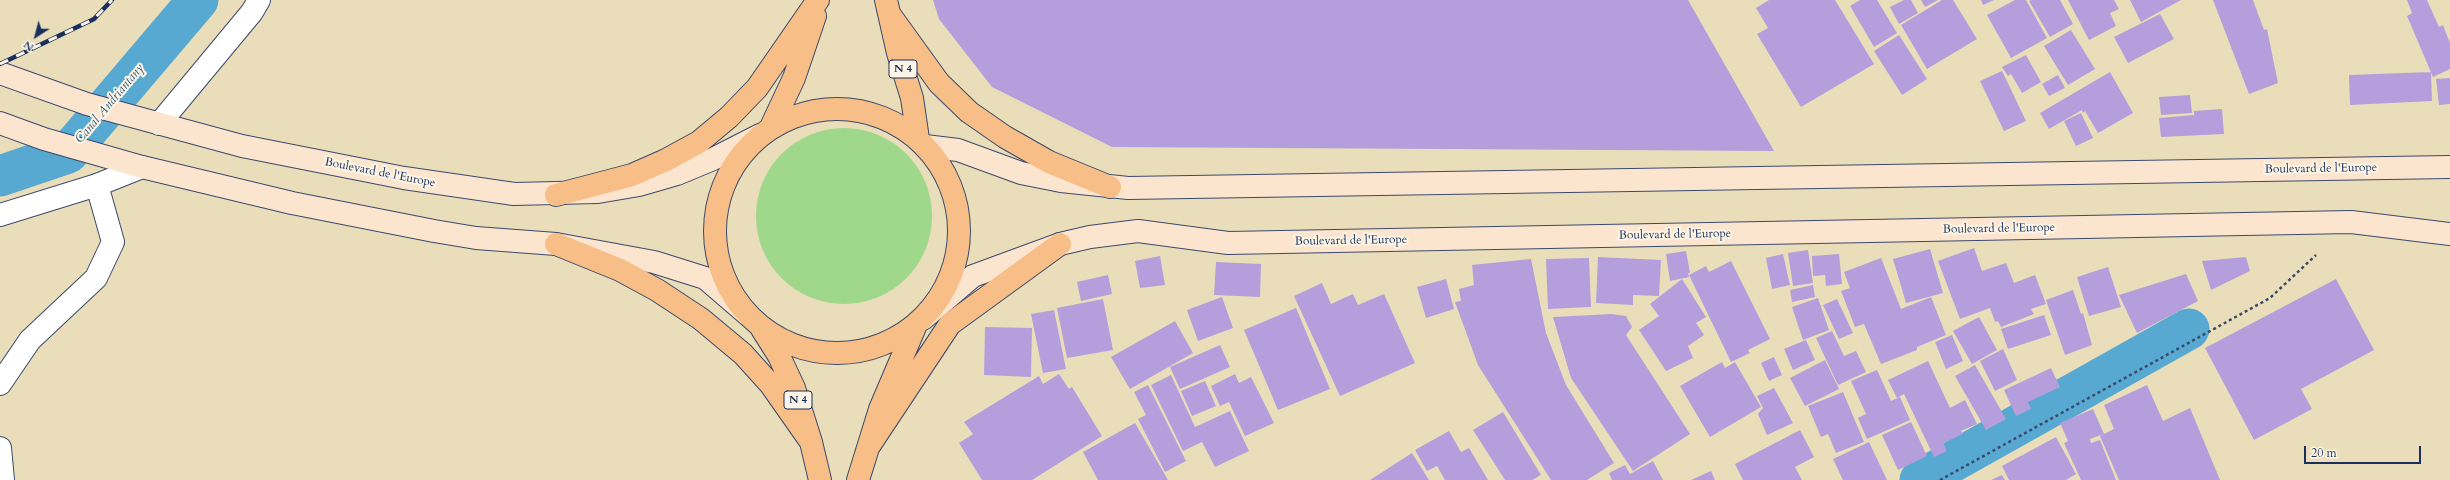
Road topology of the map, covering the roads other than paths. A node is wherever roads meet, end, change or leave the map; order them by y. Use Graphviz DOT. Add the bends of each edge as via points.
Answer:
graph roads {
  1 [pos="259,0"];
  2 [pos="819,0"];
  3 [pos="888,7"];
  4 [pos="0,73"];
  5 [pos="150,122"];
  6 [pos="0,123"];
  7 [pos="766,131"];
  8 [pos="922,142"];
  9 [pos="142,167"];
  10 [pos="2450,167"];
  11 [pos="98,185"];
  12 [pos="1110,187"];
  13 [pos="556,195"];
  14 [pos="0,215"];
  15 [pos="2450,234"];
  16 [pos="556,244"];
  17 [pos="1060,244"];
  18 [pos="754,321"];
  19 [pos="919,323"];
  20 [pos="0,384"];
  21 [pos="811,442"];
  22 [pos="869,446"];
  23 [pos="0,448"];
  24 [pos="3,480"];
  25 [pos="820,480"];
  26 [pos="858,480"];
  1 -- 5 [label="street" via="252,12"];
  2 -- 7 [label="main road" via="794,78"];
  2 -- 13 [label="main road" via="757,88 729,117 699,142 666,160 632,174"];
  3 -- 8 [label="main road, N 4"];
  3 -- 12 [label="main road" via="939,83 969,112 1005,137 1049,162"];
  4 -- 5 [label="main road, Boulevard de l'Europe" via="87,104"];
  5 -- 13 [label="main road, Boulevard de l'Europe" via="249,147 404,178 514,194"];
  6 -- 9 [label="main road" via="44,139"];
  7 -- 8 [label="main road" via="799,113 830,108 862,110 892,121"];
  7 -- 13 [label="main road, Boulevard de l'Europe" via="713,159 677,174 639,185 598,192"];
  7 -- 18 [label="main road" via="737,159 721,188 714,222 717,255 729,287"];
  8 -- 12 [label="main road, Boulevard de l'Europe" via="958,150 1021,173"];
  8 -- 19 [label="main road" via="948,177 959,221 958,252 946,289"];
  9 -- 11 [label="street"];
  9 -- 16 [label="main road" via="225,188 413,227 476,238"];
  10 -- 12 [label="main road, Boulevard de l'Europe"];
  11 -- 14 [label="street"];
  11 -- 20 [label="street" via="113,242 96,278 30,340"];
  15 -- 17 [label="main road, Boulevard de l'Europe" via="2351,222 1228,243 1138,231"];
  16 -- 18 [label="main road" via="654,262 705,278"];
  16 -- 21 [label="main road" via="620,270 657,290 701,319 748,359 771,385"];
  17 -- 19 [label="main road, Boulevard de l'Europe" via="973,276"];
  17 -- 22 [label="main road" via="950,324"];
  18 -- 19 [label="main road" via="790,344 823,353 857,352 890,342"];
  18 -- 21 [label="main road, N 4" via="779,356 794,388"];
  19 -- 22 [label="main road" via="880,409"];
  21 -- 25 [label="main road, N 4"];
  22 -- 26 [label="main road"];
  23 -- 24 [label="street"];
}
